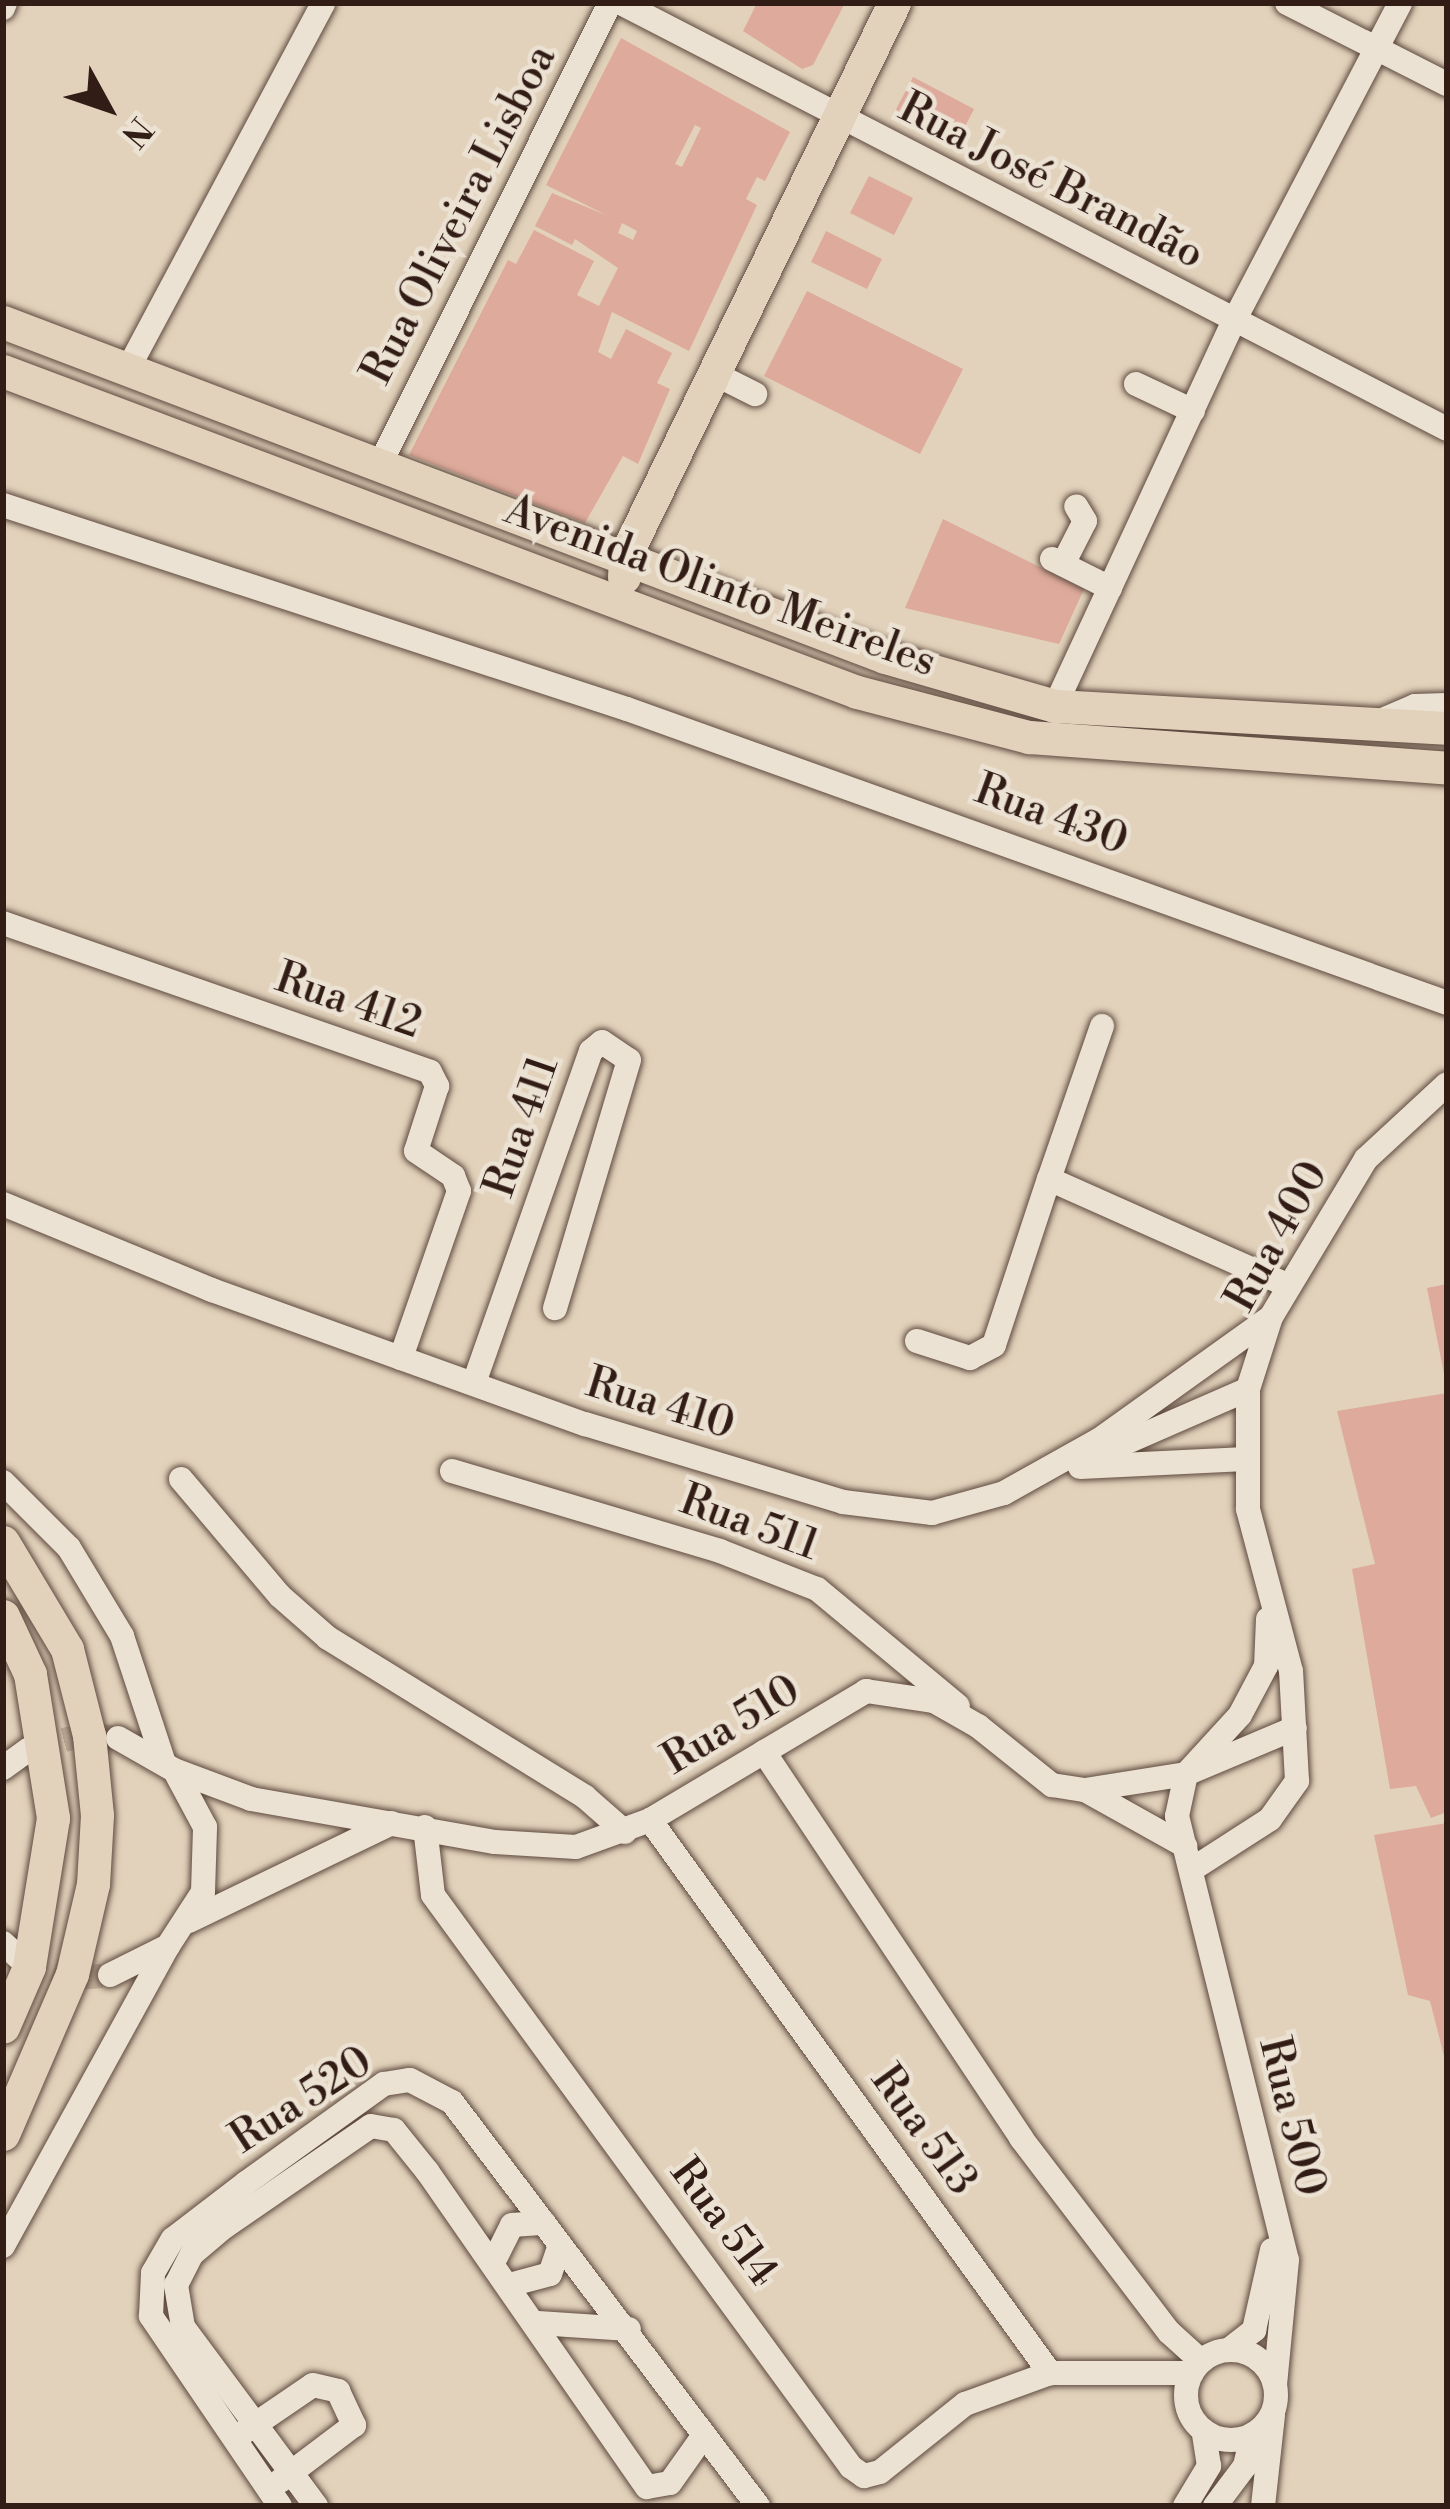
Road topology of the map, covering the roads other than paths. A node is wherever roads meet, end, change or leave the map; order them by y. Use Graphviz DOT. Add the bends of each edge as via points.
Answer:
graph roads {
  1 [pos="322,3"];
  2 [pos="610,3"];
  3 [pos="621,3"];
  4 [pos="894,3"];
  5 [pos="1287,3"];
  6 [pos="1400,3"];
  7 [pos="1376,48"];
  8 [pos="1447,84"];
  9 [pos="838,118"];
  10 [pos="1235,319"];
  11 [pos="3,322"];
  12 [pos="129,367"];
  13 [pos="3,371"];
  14 [pos="715,374"];
  15 [pos="1136,384"];
  16 [pos="755,394"];
  17 [pos="1193,411"];
  18 [pos="1447,429"];
  19 [pos="380,462"];
  20 [pos="3,505"];
  21 [pos="1076,506"];
  22 [pos="626,556"];
  23 [pos="1110,588"];
  24 [pos="621,603"];
  25 [pos="1447,705"];
  26 [pos="1055,706"];
  27 [pos="1367,727"];
  28 [pos="1447,728"];
  29 [pos="1443,769"];
  30 [pos="3,922"];
  31 [pos="1447,1003"];
  32 [pos="1102,1025"];
  33 [pos="1447,1084"];
  34 [pos="1049,1179"];
  35 [pos="3,1204"];
  36 [pos="1289,1286"];
  37 [pos="555,1308"];
  38 [pos="1270,1317"];
  39 [pos="917,1341"];
  40 [pos="401,1358"];
  41 [pos="474,1383"];
  42 [pos="1248,1388"];
  43 [pos="1246,1459"];
  44 [pos="1072,1467"];
  45 [pos="452,1471"];
  46 [pos="181,1479"];
  47 [pos="3,1482"];
  48 [pos="1004,1493"];
  49 [pos="3,1542"];
  50 [pos="1268,1604"];
  51 [pos="3,1616"];
  52 [pos="979,1726"];
  53 [pos="1294,1728"];
  54 [pos="118,1738"];
  55 [pos="29,1749"];
  56 [pos="764,1752"];
  57 [pos="169,1767"];
  58 [pos="3,1768"];
  59 [pos="1186,1774"];
  60 [pos="1085,1790"];
  61 [pos="650,1820"];
  62 [pos="395,1822"];
  63 [pos="424,1827"];
  64 [pos="625,1832"];
  65 [pos="1188,1858"];
  66 [pos="189,1921"];
  67 [pos="168,1946"];
  68 [pos="110,1976"];
  69 [pos="3,2027"];
  70 [pos="3,2134"];
  71 [pos="278,2176"];
  72 [pos="252,2194"];
  73 [pos="1272,2206"];
  74 [pos="544,2223"];
  75 [pos="560,2245"];
  76 [pos="3,2246"];
  77 [pos="494,2261"];
  78 [pos="513,2284"];
  79 [pos="538,2323"];
  80 [pos="628,2329"];
  81 [pos="1230,2349"];
  82 [pos="1196,2367"];
  83 [pos="1050,2373"];
  84 [pos="1275,2395"];
  85 [pos="255,2425"];
  86 [pos="1203,2430"];
  87 [pos="704,2434"];
  88 [pos="1252,2435"];
  89 [pos="232,2439"];
  90 [pos="291,2474"];
  91 [pos="274,2498"];
  92 [pos="316,2506"];
  93 [pos="758,2506"];
  94 [pos="1185,2506"];
  95 [pos="1215,2506"];
  96 [pos="1263,2506"];
  1 -- 12 [label="street"];
  2 -- 19 [label="street, Rua Oliveira Lisboa"];
  3 -- 9 [label="street, Rua José Brandão"];
  4 -- 9 [label="main road"];
  5 -- 7 [label="street"];
  6 -- 7 [label="street"];
  7 -- 8 [label="street"];
  7 -- 10 [label="street"];
  9 -- 10 [label="street, Rua José Brandão"];
  9 -- 14 [label="main road"];
  10 -- 17 [label="street"];
  10 -- 18 [label="street, Rua José Brandão"];
  11 -- 12 [label="main road, Avenida Olinto Meireles"];
  12 -- 19 [label="main road, Avenida Olinto Meireles"];
  13 -- 24 [label="main road, Avenida Olinto Meireles"];
  14 -- 16 [label="street"];
  14 -- 22 [label="main road"];
  15 -- 17 [label="street"];
  17 -- 23 [label="street"];
  19 -- 22 [label="main road, Avenida Olinto Meireles"];
  20 -- 31 [label="street, Rua 430" via="627,709"];
  21 -- 23 [label="street" via="1085,521 1058,562"];
  22 -- 24 [label="main road"];
  22 -- 26 [label="main road, Avenida Olinto Meireles" via="884,657"];
  23 -- 26 [label="street"];
  24 -- 29 [label="main road, Avenida Olinto Meireles" via="857,692 1029,736"];
  25 -- 27 [label="street, Avenida Olinto Meireles" via="1415,706"];
  26 -- 27 [label="main road, Avenida Olinto Meireles"];
  27 -- 28 [label="main road, Avenida Olinto Meireles"];
  30 -- 40 [label="street, Rua 412" via="430,1072 437,1086 416,1151 453,1176 459,1191"];
  32 -- 34 [label="street"];
  33 -- 36 [label="street, Rua 400" via="1366,1159"];
  34 -- 36 [label="street"];
  34 -- 39 [label="street" via="994,1345 970,1358"];
  35 -- 40 [label="street, Rua 410"];
  36 -- 38 [label="street, Rua 400"];
  37 -- 41 [label="street, Rua 411" via="629,1060 602,1042 591,1052"];
  38 -- 42 [label="street, Rua 400"];
  38 -- 48 [label="street, Rua 410" via="1099,1440"];
  40 -- 41 [label="street, Rua 410"];
  41 -- 48 [label="street, Rua 410" via="842,1502 932,1513"];
  42 -- 43 [label="street, Rua 400"];
  42 -- 44 [label="street"];
  43 -- 44 [label="street"];
  43 -- 50 [label="street, Rua 400"];
  44 -- 48 [label="street"];
  45 -- 52 [label="street, Rua 511" via="721,1551 817,1589"];
  46 -- 64 [label="street" via="328,1638 585,1797"];
  47 -- 57 [label="street" via="69,1548 122,1636"];
  49 -- 70 [label="main road" via="67,1649 89,1735 97,1815 93,1884 72,1974"];
  50 -- 53 [label="street" via="1292,1671"];
  50 -- 59 [label="street" via="1266,1666 1240,1715"];
  51 -- 69 [label="main road" via="30,1674 48,1747 53,1818 29,1967"];
  52 -- 56 [label="street, Rua 510" via="916,1696 866,1691"];
  52 -- 60 [label="street, Rua 510" via="1052,1785"];
  53 -- 59 [label="street"];
  53 -- 65 [label="street" via="1297,1781 1270,1819"];
  54 -- 57 [label="street, Rua 510"];
  55 -- 58 [label="street"];
  56 -- 61 [label="street, Rua 510"];
  56 -- 82 [label="street" via="1021,2138"];
  57 -- 62 [label="street, Rua 510" via="251,1799"];
  57 -- 66 [label="street" via="205,1827 203,1892"];
  59 -- 60 [label="street"];
  59 -- 65 [label="street, Rua 500" via="1178,1816"];
  60 -- 65 [label="street, Rua 510"];
  61 -- 64 [label="street, Rua 510"];
  61 -- 83 [label="street, Rua 513"];
  62 -- 63 [label="street, Rua 510"];
  62 -- 66 [label="street"];
  63 -- 64 [label="street, Rua 510" via="576,1847"];
  63 -- 83 [label="street, Rua 514" via="433,1895 851,2467 864,2476 880,2472 965,2404"];
  65 -- 73 [label="street, Rua 500"];
  66 -- 67 [label="street"];
  67 -- 68 [label="street"];
  67 -- 76 [label="street"];
  71 -- 72 [label="street, Rua 520"];
  71 -- 74 [label="street, Rua 520" via="384,2084 410,2080 452,2102"];
  71 -- 77 [label="street, Rua 520" via="371,2126 394,2130"];
  72 -- 85 [label="street, Rua 520" via="192,2254 176,2285 183,2327"];
  72 -- 89 [label="street, Rua 520" via="173,2239 152,2273 151,2316"];
  73 -- 81 [label="street" via="1271,2279 1254,2330"];
  73 -- 84 [label="street, Rua 500" via="1289,2287"];
  74 -- 75 [label="street, Rua 520"];
  74 -- 77 [label="street" via="512,2225"];
  75 -- 78 [label="street" via="550,2274"];
  75 -- 80 [label="street, Rua 520"];
  77 -- 78 [label="street, Rua 520"];
  78 -- 79 [label="street, Rua 520"];
  79 -- 80 [label="street"];
  79 -- 87 [label="street, Rua 520" via="567,2381 647,2487 670,2483"];
  80 -- 87 [label="street, Rua 520"];
  81 -- 82 [label="street"];
  81 -- 84 [label="street" via="1264,2362"];
  82 -- 83 [label="street"];
  82 -- 86 [label="street" via="1186,2404"];
  84 -- 88 [label="street"];
  84 -- 96 [label="street, Rua 500"];
  85 -- 89 [label="street"];
  85 -- 90 [label="street, Rua 520"];
  85 -- 90 [label="street" via="313,2386 338,2391 354,2425"];
  86 -- 88 [label="street" via="1221,2439"];
  86 -- 94 [label="street" via="1209,2466"];
  87 -- 93 [label="street, Rua 520"];
  88 -- 95 [label="street" via="1245,2466"];
  89 -- 91 [label="street, Rua 520"];
  90 -- 91 [label="street"];
  90 -- 92 [label="street, Rua 520"];
}
